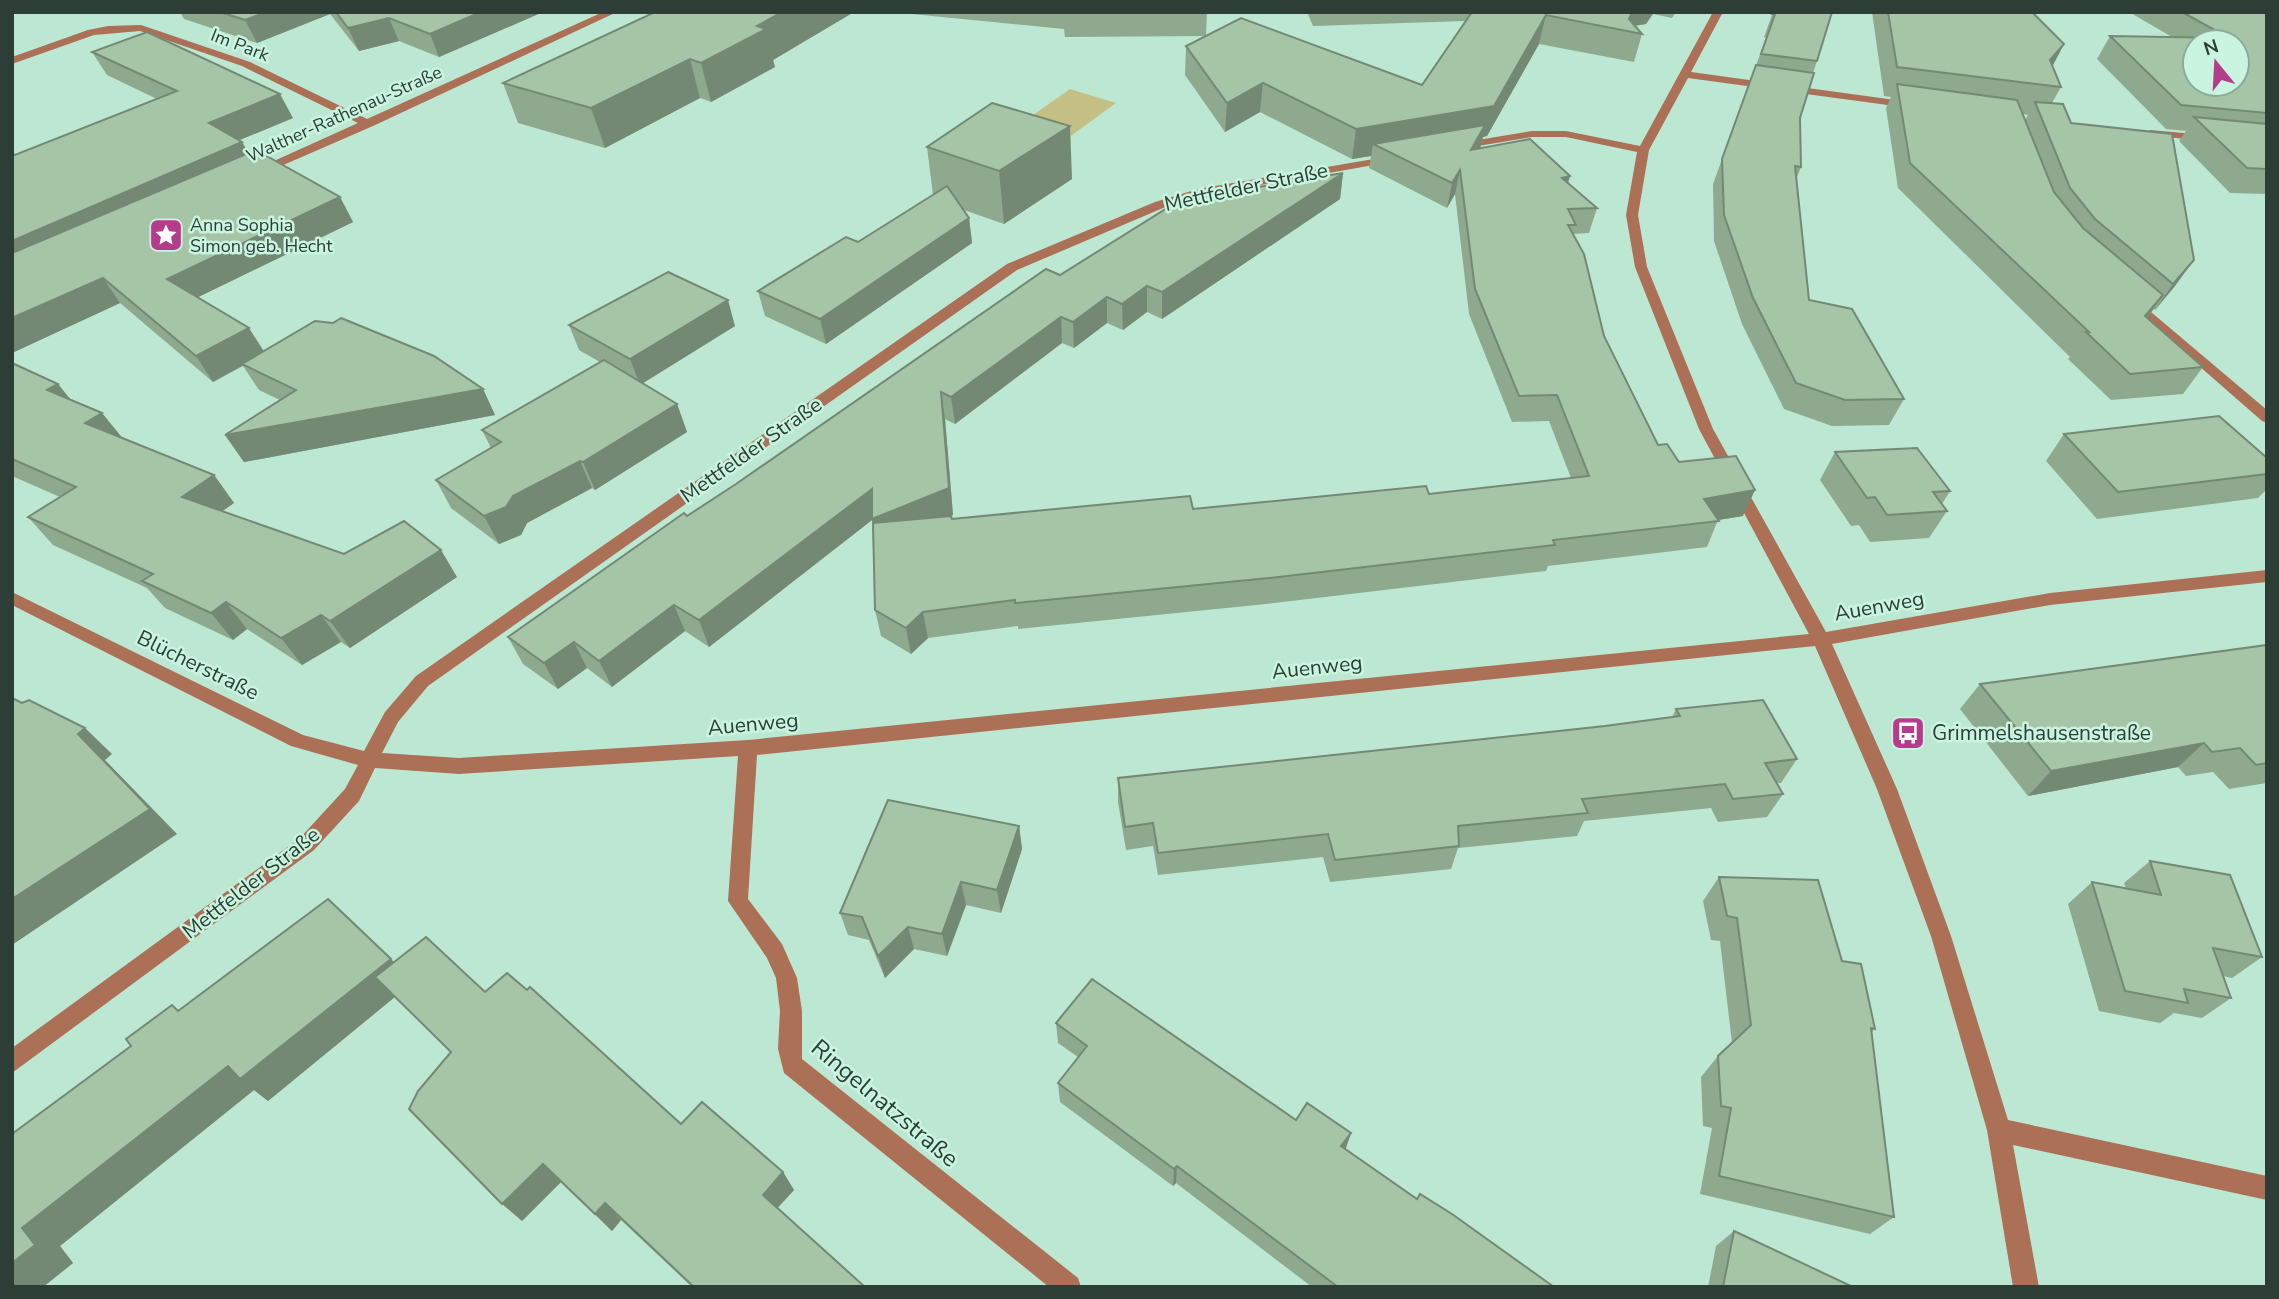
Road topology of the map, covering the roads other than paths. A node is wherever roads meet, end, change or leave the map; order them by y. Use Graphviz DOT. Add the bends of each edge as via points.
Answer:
graph roads {
  1 [pos="612,12"];
  2 [pos="1718,12"];
  3 [pos="12,61"];
  4 [pos="1685,74"];
  5 [pos="1916,106"];
  6 [pos="369,124"];
  7 [pos="2135,131"];
  8 [pos="2218,140"];
  9 [pos="1449,148"];
  10 [pos="1643,150"];
  11 [pos="1408,156"];
  12 [pos="240,180"];
  13 [pos="2124,293"];
  14 [pos="2267,418"];
  15 [pos="2267,576"];
  16 [pos="12,598"];
  17 [pos="1821,639"];
  18 [pos="748,748"];
  19 [pos="368,760"];
  20 [pos="12,1062"];
  21 [pos="1999,1130"];
  22 [pos="2267,1188"];
  23 [pos="1069,1287"];
  24 [pos="2026,1287"];
  1 -- 6 [label="street, Walther-Rathenau-Straße"];
  2 -- 4 [label="street"];
  3 -- 6 [label="street, Im Park" via="100,30 141,28 246,64"];
  4 -- 5 [label="street"];
  4 -- 10 [label="street"];
  6 -- 12 [label="street, Walther-Rathenau-Straße"];
  7 -- 8 [label="street"];
  9 -- 10 [label="street" via="1554,134"];
  10 -- 17 [label="street" via="1632,215 1641,267 1706,429"];
  11 -- 19 [label="street, Mettfelder Straße" via="1202,192 1159,205 1012,267 422,681 391,717"];
  13 -- 14 [label="street"];
  15 -- 17 [label="street, Auenweg" via="2050,599"];
  16 -- 19 [label="street, Blücherstraße" via="298,741"];
  17 -- 18 [label="street, Auenweg"];
  17 -- 21 [label="street" via="1887,789 1941,936"];
  18 -- 19 [label="street, Auenweg" via="459,766"];
  18 -- 23 [label="street, Ringelnatzstraße" via="738,901 780,956 791,1011 786,1044 792,1065"];
  19 -- 20 [label="street, Mettfelder Straße" via="352,795 307,844"];
  21 -- 22 [label="street"];
  21 -- 24 [label="street"];
}
